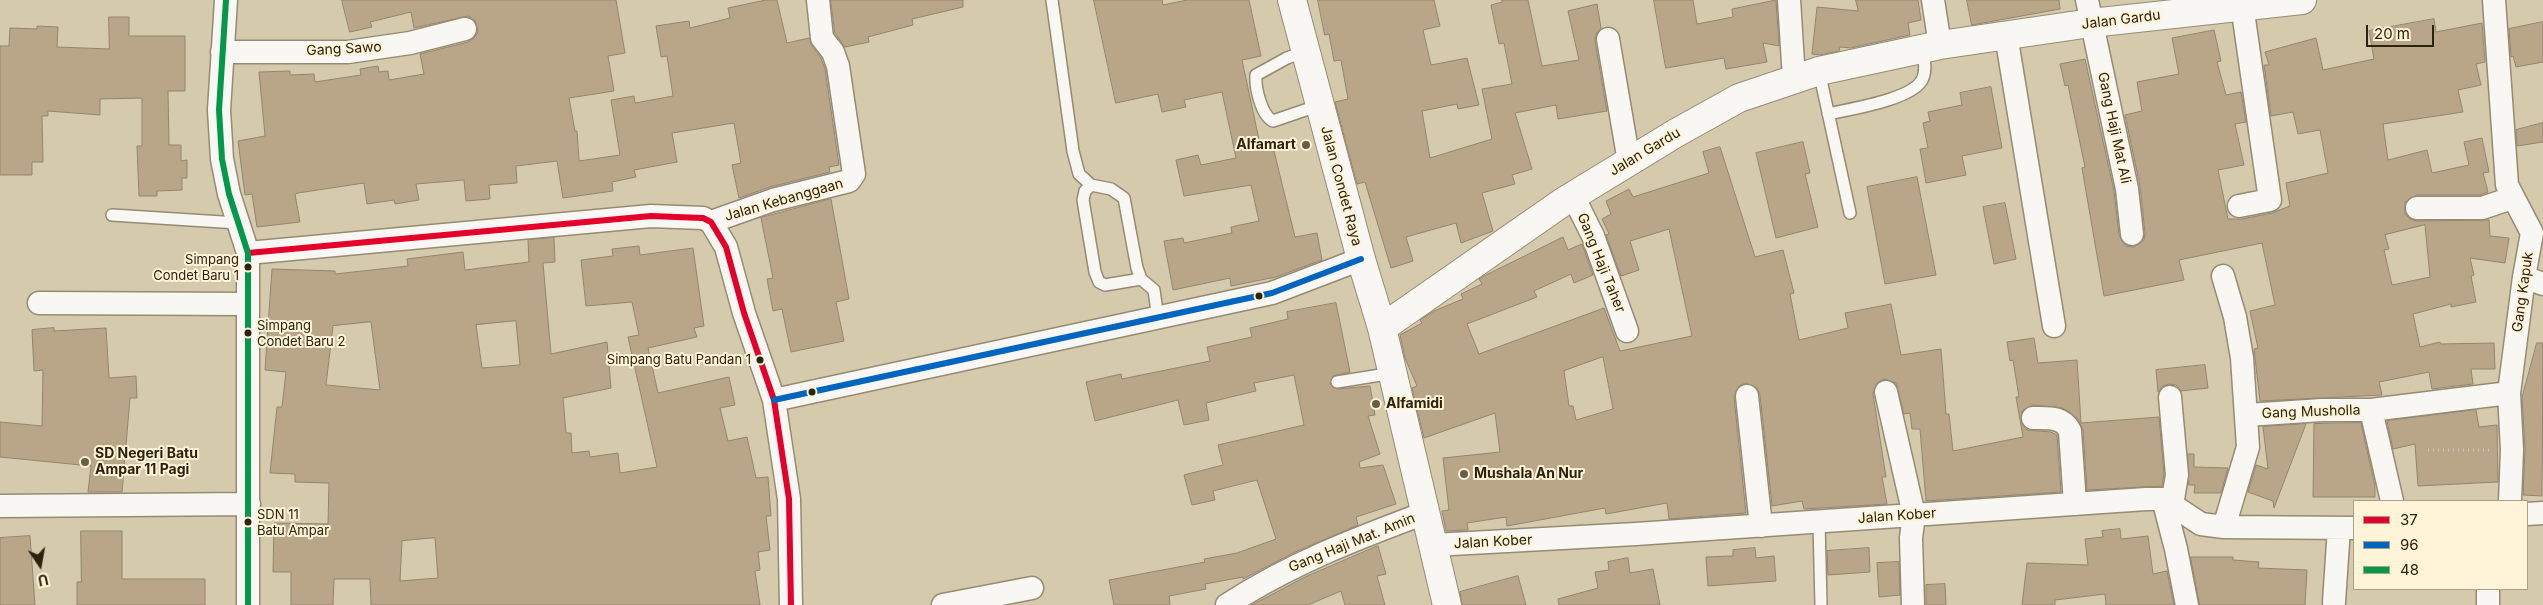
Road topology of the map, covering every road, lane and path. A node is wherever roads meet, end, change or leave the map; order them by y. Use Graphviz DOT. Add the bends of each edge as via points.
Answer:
graph roads {
  1 [pos="226,0"];
  2 [pos="818,0"];
  3 [pos="1052,0"];
  4 [pos="1292,0"];
  5 [pos="1789,0"];
  6 [pos="1933,0"];
  7 [pos="2302,0"];
  8 [pos="2494,0"];
  9 [pos="2228,4"];
  10 [pos="2089,11"];
  11 [pos="465,29"];
  12 [pos="2006,35"];
  13 [pos="1608,39"];
  14 [pos="1932,47"];
  15 [pos="1306,51"];
  16 [pos="222,52"];
  17 [pos="1820,71"];
  18 [pos="1794,79"];
  19 [pos="1320,105"];
  20 [pos="1828,114"];
  21 [pos="1629,162"];
  22 [pos="1091,185"];
  23 [pos="1573,196"];
  24 [pos="2512,198"];
  25 [pos="2239,206"];
  26 [pos="2417,208"];
  27 [pos="1850,213"];
  28 [pos="112,215"];
  29 [pos="711,222"];
  30 [pos="238,223"];
  31 [pos="2538,231"];
  32 [pos="2132,234"];
  33 [pos="248,253"];
  34 [pos="1361,259"];
  35 [pos="2223,276"];
  36 [pos="1141,279"];
  37 [pos="2533,280"];
  38 [pos="39,303"];
  39 [pos="246,304"];
  40 [pos="1158,319"];
  41 [pos="2054,326"];
  42 [pos="1382,328"];
  43 [pos="1627,331"];
  44 [pos="1393,373"];
  45 [pos="1337,382"];
  46 [pos="1886,392"];
  47 [pos="2509,393"];
  48 [pos="1747,396"];
  49 [pos="2170,397"];
  50 [pos="774,400"];
  51 [pos="2371,410"];
  52 [pos="2247,415"];
  53 [pos="2033,418"];
  54 [pos="2428,450"];
  55 [pos="2512,450"];
  56 [pos="2392,500"];
  57 [pos="2510,500"];
  58 [pos="2167,502"];
  59 [pos="249,504"];
  60 [pos="2075,504"];
  61 [pos="0,506"];
  62 [pos="1426,513"];
  63 [pos="2543,513"];
  64 [pos="2528,514"];
  65 [pos="1914,515"];
  66 [pos="1819,522"];
  67 [pos="1761,526"];
  68 [pos="2224,527"];
  69 [pos="2347,528"];
  70 [pos="1433,545"];
  71 [pos="1032,588"];
  72 [pos="2488,590"];
  73 [pos="2334,602"];
  74 [pos="248,605"];
  75 [pos="791,605"];
  76 [pos="943,605"];
  77 [pos="1227,605"];
  78 [pos="1447,605"];
  79 [pos="1821,605"];
  80 [pos="1913,605"];
  81 [pos="2186,605"];
  82 [pos="2488,605"];
  1 -- 16 [label="street"];
  2 -- 29 [label="street, Jalan Kebanggaan" via="822,38 833,52 838,66 854,174 849,181 773,200"];
  3 -- 22 [label="lane" via="1073,151 1079,174"];
  4 -- 15 [label="street, Jalan Condet Raya"];
  5 -- 18 [label="street"];
  6 -- 14 [label="street"];
  7 -- 9 [label="street, Jalan Gardu"];
  8 -- 24 [label="street, Gang Kapuk" via="2507,185"];
  9 -- 10 [label="street, Jalan Gardu"];
  9 -- 25 [label="street" via="2270,200"];
  10 -- 12 [label="street, Jalan Gardu"];
  10 -- 32 [label="street, Gang Haji Mat Ali" via="2127,189"];
  11 -- 16 [label="street, Gang Sawo" via="410,43 348,52"];
  12 -- 14 [label="street, Jalan Gardu"];
  12 -- 41 [label="street"];
  13 -- 21 [label="street"];
  14 -- 17 [label="street, Jalan Gardu"];
  14 -- 20 [label="lane" via="1922,80 1912,89 1889,99"];
  15 -- 19 [label="street, Jalan Condet Raya"];
  15 -- 19 [label="lane" via="1256,76 1262,105 1268,119 1273,121"];
  16 -- 30 [label="street" via="219,110 222,159"];
  17 -- 18 [label="street, Jalan Gardu"];
  17 -- 20 [label="lane"];
  18 -- 21 [label="street, Jalan Gardu" via="1739,98"];
  19 -- 34 [label="street, Jalan Condet Raya"];
  20 -- 27 [label="lane"];
  21 -- 23 [label="street, Jalan Gardu"];
  22 -- 36 [label="lane" via="1111,189 1124,198"];
  22 -- 36 [label="lane" via="1084,191 1083,200 1094,272 1099,282 1104,285"];
  23 -- 42 [label="street, Jalan Gardu"];
  23 -- 43 [label="street, Gang Haji Taher" via="1593,236"];
  24 -- 26 [label="street" via="2482,208"];
  24 -- 31 [label="street, Gang Kapuk"];
  28 -- 30 [label="lane"];
  29 -- 33 [label="street" via="703,218 651,216"];
  29 -- 50 [label="street" via="726,247 744,313"];
  30 -- 33 [label="street"];
  31 -- 37 [label="street, Gang Kapuk"];
  33 -- 39 [label="street"];
  34 -- 40 [label="street" via="1272,293"];
  34 -- 42 [label="street, Jalan Condet Raya"];
  35 -- 52 [label="street, Gang Musholla" via="2235,317"];
  36 -- 40 [label="lane" via="1154,290"];
  37 -- 47 [label="street, Gang Kapuk"];
  38 -- 39 [label="street"];
  39 -- 59 [label="street"];
  40 -- 50 [label="street"];
  42 -- 44 [label="street, Jalan Condet Raya"];
  44 -- 45 [label="lane"];
  44 -- 62 [label="street, Jalan Condet Raya"];
  46 -- 65 [label="street"];
  47 -- 51 [label="street"];
  47 -- 55 [label="street, Gang Kapuk"];
  48 -- 67 [label="street"];
  49 -- 58 [label="street" via="2177,474"];
  50 -- 75 [label="street" via="789,499"];
  51 -- 52 [label="street, Gang Musholla"];
  51 -- 56 [label="street, Gang Musholla"];
  52 -- 68 [label="street, Gang Musholla" via="2248,447"];
  53 -- 60 [label="street" via="2061,420 2070,431"];
  54 -- 55 [label="path"];
  55 -- 57 [label="street, Gang Kapuk"];
  58 -- 60 [label="street, Jalan Kober"];
  58 -- 68 [label="street" via="2201,524"];
  58 -- 81 [label="street"];
  59 -- 61 [label="street"];
  59 -- 74 [label="street"];
  60 -- 65 [label="street, Jalan Kober"];
  62 -- 70 [label="street, Jalan Condet Raya"];
  62 -- 77 [label="street, Gang Haji Mat. Amin" via="1305,560"];
  63 -- 64 [label="street"];
  65 -- 66 [label="street, Jalan Kober"];
  65 -- 80 [label="street" via="1911,538"];
  66 -- 67 [label="street, Jalan Kober"];
  66 -- 79 [label="lane"];
  67 -- 70 [label="street, Jalan Kober"];
  68 -- 69 [label="street"];
  69 -- 73 [label="street"];
  70 -- 78 [label="street, Jalan Condet Raya"];
  71 -- 76 [label="street"];
  72 -- 82 [label="street"];
}
